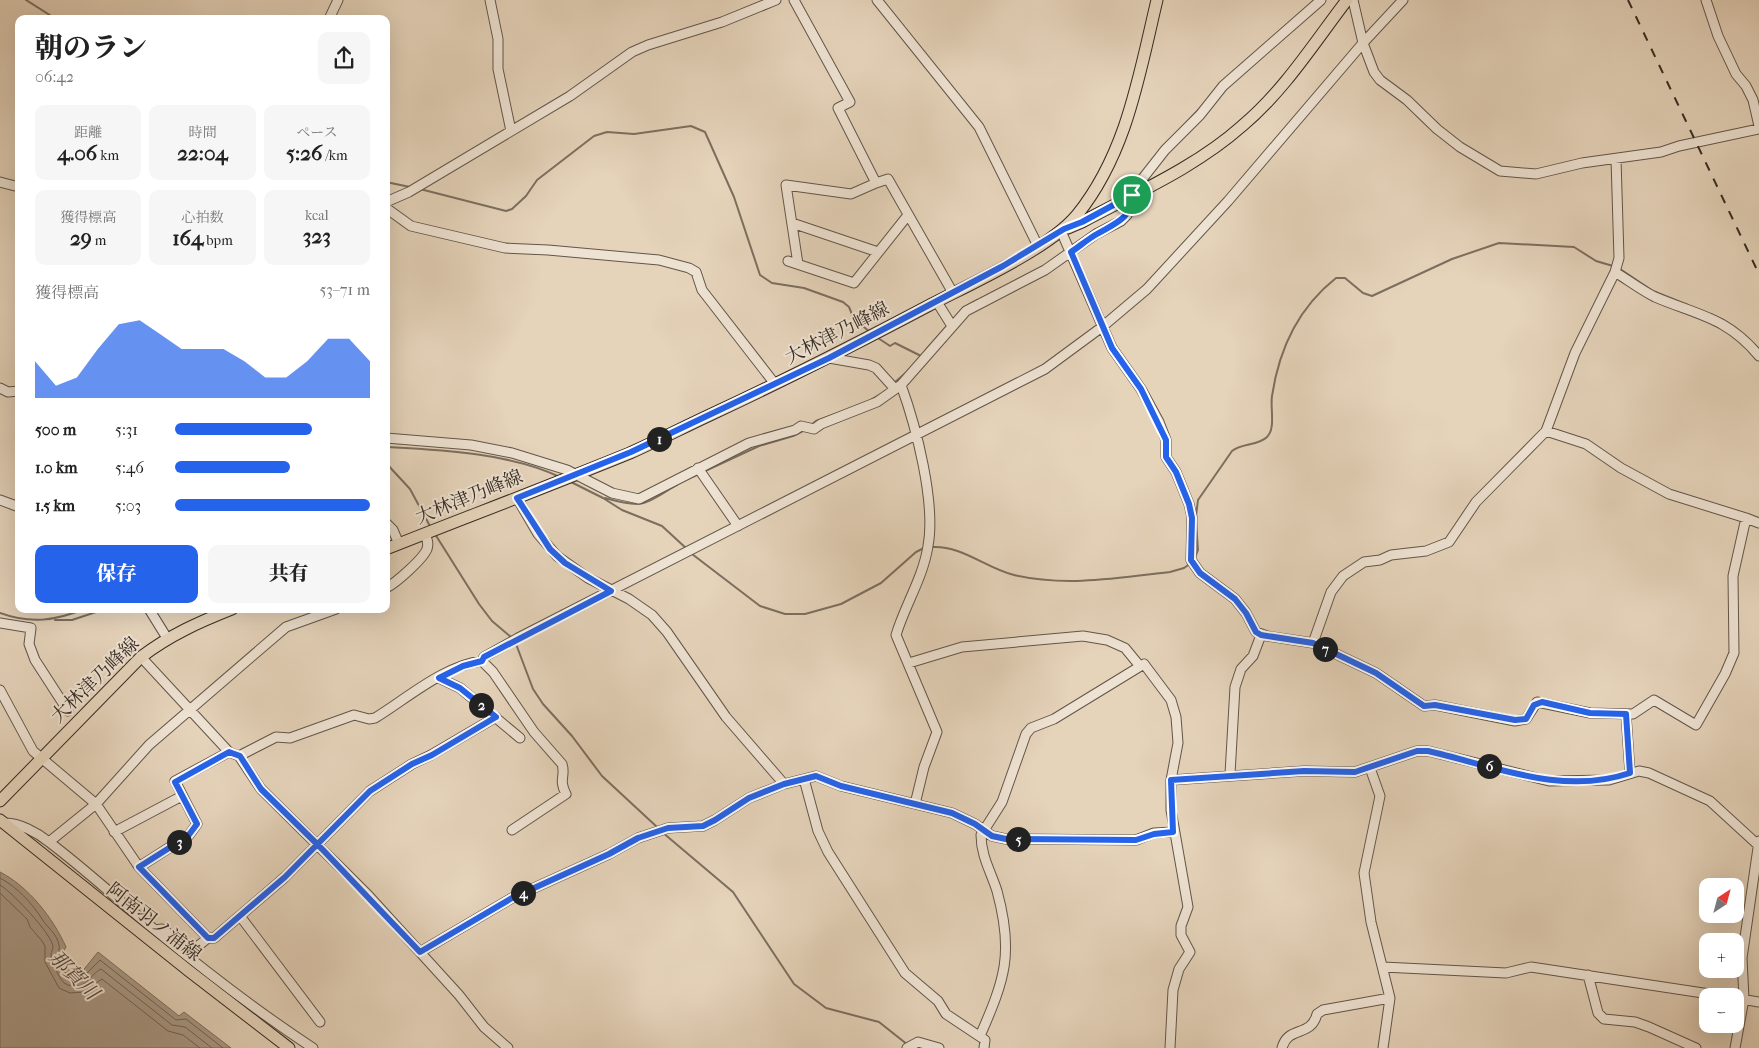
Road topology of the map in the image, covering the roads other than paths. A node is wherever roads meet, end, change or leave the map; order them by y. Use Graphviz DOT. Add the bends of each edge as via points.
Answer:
graph roads {
  1 [pos="338,0"];
  2 [pos="490,0"];
  3 [pos="776,0"];
  4 [pos="794,0"];
  5 [pos="877,0"];
  6 [pos="1157,0"];
  7 [pos="1321,0"];
  8 [pos="1347,0"];
  9 [pos="1353,0"];
  10 [pos="1403,0"];
  11 [pos="1706,0"];
  12 [pos="330,15"];
  13 [pos="1363,43"];
  14 [pos="1759,128"];
  15 [pos="511,131"];
  16 [pos="1616,159"];
  17 [pos="0,182"];
  18 [pos="876,183"];
  19 [pos="15,186"];
  20 [pos="1132,195"];
  21 [pos="390,200"];
  22 [pos="390,211"];
  23 [pos="908,215"];
  24 [pos="792,223"];
  25 [pos="1062,230"];
  26 [pos="1038,246"];
  27 [pos="1070,249"];
  28 [pos="878,252"];
  29 [pos="788,261"];
  30 [pos="798,264"];
  31 [pos="1616,269"];
  32 [pos="953,293"];
  33 [pos="936,302"];
  34 [pos="952,326"];
  35 [pos="1102,327"];
  36 [pos="1759,356"];
  37 [pos="829,358"];
  38 [pos="775,384"];
  39 [pos="898,387"];
  40 [pos="0,388"];
  41 [pos="15,391"];
  42 [pos="1546,431"];
  43 [pos="916,435"];
  44 [pos="390,438"];
  45 [pos="700,472"];
  46 [pos="571,476"];
  47 [pos="517,498"];
  48 [pos="0,500"];
  49 [pos="15,506"];
  50 [pos="1746,518"];
  51 [pos="1759,522"];
  52 [pos="738,526"];
  53 [pos="390,527"];
  54 [pos="430,532"];
  55 [pos="399,544"];
  56 [pos="390,547"];
  57 [pos="390,585"];
  58 [pos="611,591"];
  59 [pos="151,613"];
  60 [pos="222,613"];
  61 [pos="325,613"];
  62 [pos="0,623"];
  63 [pos="1261,635"];
  64 [pos="167,638"];
  65 [pos="1313,643"];
  66 [pos="141,657"];
  67 [pos="482,661"];
  68 [pos="909,663"];
  69 [pos="1139,665"];
  70 [pos="439,678"];
  71 [pos="0,690"];
  72 [pos="68,710"];
  73 [pos="190,710"];
  74 [pos="1626,714"];
  75 [pos="496,717"];
  76 [pos="520,738"];
  77 [pos="229,752"];
  78 [pos="240,756"];
  79 [pos="41,758"];
  80 [pos="1370,768"];
  81 [pos="1630,773"];
  82 [pos="1230,774"];
  83 [pos="804,779"];
  84 [pos="1171,780"];
  85 [pos="784,784"];
  86 [pos="182,796"];
  87 [pos="0,802"];
  88 [pos="96,804"];
  89 [pos="915,804"];
  90 [pos="2,822"];
  91 [pos="512,830"];
  92 [pos="984,831"];
  93 [pos="114,832"];
  94 [pos="1173,832"];
  95 [pos="49,842"];
  96 [pos="1759,842"];
  97 [pos="317,844"];
  98 [pos="139,867"];
  99 [pos="240,916"];
  100 [pos="155,930"];
  101 [pos="208,938"];
  102 [pos="420,952"];
  103 [pos="1383,967"];
  104 [pos="1588,975"];
  105 [pos="1741,988"];
  106 [pos="1699,992"];
  107 [pos="1390,998"];
  108 [pos="1744,1000"];
  109 [pos="1759,1002"];
  110 [pos="320,1022"];
  111 [pos="1737,1033"];
  112 [pos="980,1036"];
  113 [pos="909,1046"];
  114 [pos="289,1048"];
  115 [pos="313,1048"];
  116 [pos="508,1048"];
  117 [pos="938,1048"];
  118 [pos="984,1048"];
  119 [pos="1170,1048"];
  120 [pos="1282,1048"];
  121 [pos="1383,1048"];
  122 [pos="1696,1048"];
  123 [pos="1735,1048"];
  1 -- 12 [label="street"];
  2 -- 15 [label="street" via="498,40 498,69"];
  3 -- 15 [label="street" via="632,52 570,96"];
  4 -- 18 [label="street" via="850,102 838,108"];
  5 -- 26 [label="street" via="979,127"];
  6 -- 25 [label="main road, 大林津乃峰線" via="1119,145 1093,193"];
  7 -- 20 [label="street" via="1223,86 1165,150"];
  8 -- 20 [label="main road" via="1277,92 1242,127 1207,154"];
  9 -- 13 [label="street"];
  10 -- 13 [label="street"];
  11 -- 14 [label="street" via="1736,74 1753,100"];
  13 -- 16 [label="street" via="1380,80 1460,147 1500,172 1536,174"];
  13 -- 35 [label="street" via="1228,201 1147,289"];
  14 -- 16 [label="street" via="1661,152"];
  15 -- 21 [label="street"];
  16 -- 31 [label="street" via="1619,236"];
  17 -- 19 [label="street"];
  18 -- 23 [label="street" via="888,179"];
  18 -- 24 [label="street" via="851,194 786,185"];
  20 -- 25 [label="main road"];
  20 -- 27 [label="street" via="1130,208 1121,221"];
  22 -- 38 [label="street" via="411,226 505,248 659,260 689,268 696,272 705,295"];
  23 -- 28 [label="street"];
  23 -- 32 [label="street"];
  24 -- 28 [label="street"];
  24 -- 30 [label="street"];
  25 -- 26 [label="main road, 大林津乃峰線"];
  25 -- 27 [label="street"];
  26 -- 32 [label="main road, 大林津乃峰線"];
  27 -- 34 [label="street" via="1036,274 966,311"];
  27 -- 35 [label="street"];
  28 -- 30 [label="street" via="854,283"];
  29 -- 30 [label="street"];
  31 -- 36 [label="street" via="1654,296 1728,327"];
  31 -- 42 [label="street" via="1575,353"];
  32 -- 33 [label="main road, 大林津乃峰線"];
  33 -- 34 [label="street"];
  33 -- 37 [label="main road, 大林津乃峰線"];
  34 -- 39 [label="street"];
  35 -- 43 [label="street" via="1045,369"];
  35 -- 63 [label="street" via="1112,348 1141,389 1166,440 1166,457 1189,504 1193,563 1200,573 1235,599"];
  37 -- 38 [label="main road, 大林津乃峰線"];
  37 -- 39 [label="street" via="869,365"];
  38 -- 46 [label="main road, 大林津乃峰線" via="631,452"];
  39 -- 43 [label="street"];
  39 -- 45 [label="street" via="868,407 749,443"];
  40 -- 41 [label="street"];
  42 -- 50 [label="street" via="1586,444 1669,494"];
  42 -- 65 [label="street" via="1476,502 1449,542 1426,551 1364,562 1343,576 1331,592"];
  43 -- 52 [label="street"];
  43 -- 68 [label="street" via="929,503 928,548 915,592 901,618 896,636"];
  44 -- 46 [label="street" via="504,452 568,470"];
  45 -- 46 [label="street" via="639,499 612,493"];
  45 -- 52 [label="street"];
  46 -- 47 [label="main road, 大林津乃峰線"];
  47 -- 54 [label="main road, 大林津乃峰線"];
  47 -- 58 [label="street" via="550,549 565,563"];
  48 -- 49 [label="street"];
  50 -- 51 [label="street"];
  50 -- 74 [label="street" via="1733,576 1734,652 1726,674 1699,722 1696,725 1654,700 1637,713"];
  52 -- 58 [label="street"];
  53 -- 55 [label="street"];
  54 -- 55 [label="main road, 大林津乃峰線"];
  54 -- 57 [label="street" via="427,550 421,559"];
  55 -- 56 [label="main road, 大林津乃峰線"];
  58 -- 67 [label="street" via="514,640"];
  58 -- 85 [label="street" via="643,607 657,621 726,717"];
  59 -- 64 [label="street"];
  60 -- 64 [label="main road, 大林津乃峰線"];
  61 -- 73 [label="street" via="286,627"];
  62 -- 72 [label="street" via="31,628 29,644 35,660"];
  63 -- 65 [label="street"];
  63 -- 82 [label="street" via="1253,656 1241,669 1235,687"];
  64 -- 66 [label="main road, 大林津乃峰線"];
  65 -- 74 [label="street" via="1376,673 1424,706 1435,705 1515,720 1526,719 1534,705 1542,702 1590,713"];
  66 -- 73 [label="street"];
  66 -- 79 [label="main road, 大林津乃峰線"];
  67 -- 70 [label="street"];
  67 -- 91 [label="street" via="564,769 560,784 566,794"];
  68 -- 69 [label="street" via="962,647 1083,636 1107,640 1125,648"];
  68 -- 89 [label="street" via="937,732"];
  69 -- 84 [label="street" via="1144,664 1171,700 1176,716 1178,743"];
  69 -- 92 [label="street" via="1054,719 1031,728 1002,802"];
  70 -- 75 [label="street" via="460,688"];
  70 -- 78 [label="street" via="375,718 354,716 290,738 276,737"];
  71 -- 79 [label="street" via="27,741"];
  73 -- 77 [label="street"];
  73 -- 88 [label="street" via="149,745"];
  74 -- 81 [label="street"];
  75 -- 76 [label="street"];
  75 -- 97 [label="street" via="370,791"];
  77 -- 78 [label="street"];
  77 -- 86 [label="street" via="175,782"];
  78 -- 97 [label="street" via="261,789"];
  79 -- 87 [label="main road, 大林津乃峰線"];
  79 -- 88 [label="street"];
  80 -- 81 [label="street" via="1417,751 1428,751 1549,781 1609,780"];
  80 -- 82 [label="street" via="1355,772"];
  80 -- 103 [label="street" via="1380,796 1364,873 1371,922"];
  81 -- 96 [label="street" via="1649,773 1696,792 1718,805"];
  82 -- 84 [label="street"];
  83 -- 85 [label="street"];
  83 -- 89 [label="street" via="816,776 841,786"];
  83 -- 112 [label="street" via="818,831 828,852 905,973 938,1001 946,1014"];
  84 -- 94 [label="street"];
  85 -- 102 [label="street" via="749,798 703,826 659,830 512,898"];
  86 -- 93 [label="street"];
  86 -- 98 [label="street" via="197,824 195,828 188,836"];
  88 -- 93 [label="street"];
  88 -- 95 [label="street"];
  89 -- 92 [label="street" via="952,813"];
  90 -- 95 [label="street" via="29,830"];
  90 -- 114 [label="main road, 阿南羽ノ浦線"];
  92 -- 94 [label="street" via="1006,839 1074,840 1136,840"];
  92 -- 112 [label="street" via="981,835 982,848 996,889 1007,950 995,1003"];
  93 -- 98 [label="street"];
  94 -- 119 [label="street" via="1188,907 1181,935 1190,952 1178,969 1173,990"];
  95 -- 100 [label="street"];
  96 -- 105 [label="street"];
  97 -- 99 [label="street"];
  97 -- 102 [label="street"];
  98 -- 101 [label="street"];
  99 -- 101 [label="street" via="214,938"];
  99 -- 110 [label="street"];
  100 -- 101 [label="street" via="162,930 193,950"];
  100 -- 115 [label="street" via="253,1008"];
  102 -- 116 [label="street" via="460,995 484,1027"];
  103 -- 104 [label="street" via="1506,973 1531,967"];
  103 -- 107 [label="street"];
  104 -- 106 [label="street"];
  104 -- 122 [label="street" via="1598,1013 1604,1019 1649,1026"];
  107 -- 120 [label="street" via="1323,1010 1317,1014 1315,1024 1290,1035"];
  107 -- 121 [label="street"];
  108 -- 109 [label="street"];
  111 -- 123 [label="street"];
  112 -- 118 [label="street" via="985,1040"];
  113 -- 117 [label="street" via="918,1042"];
}
